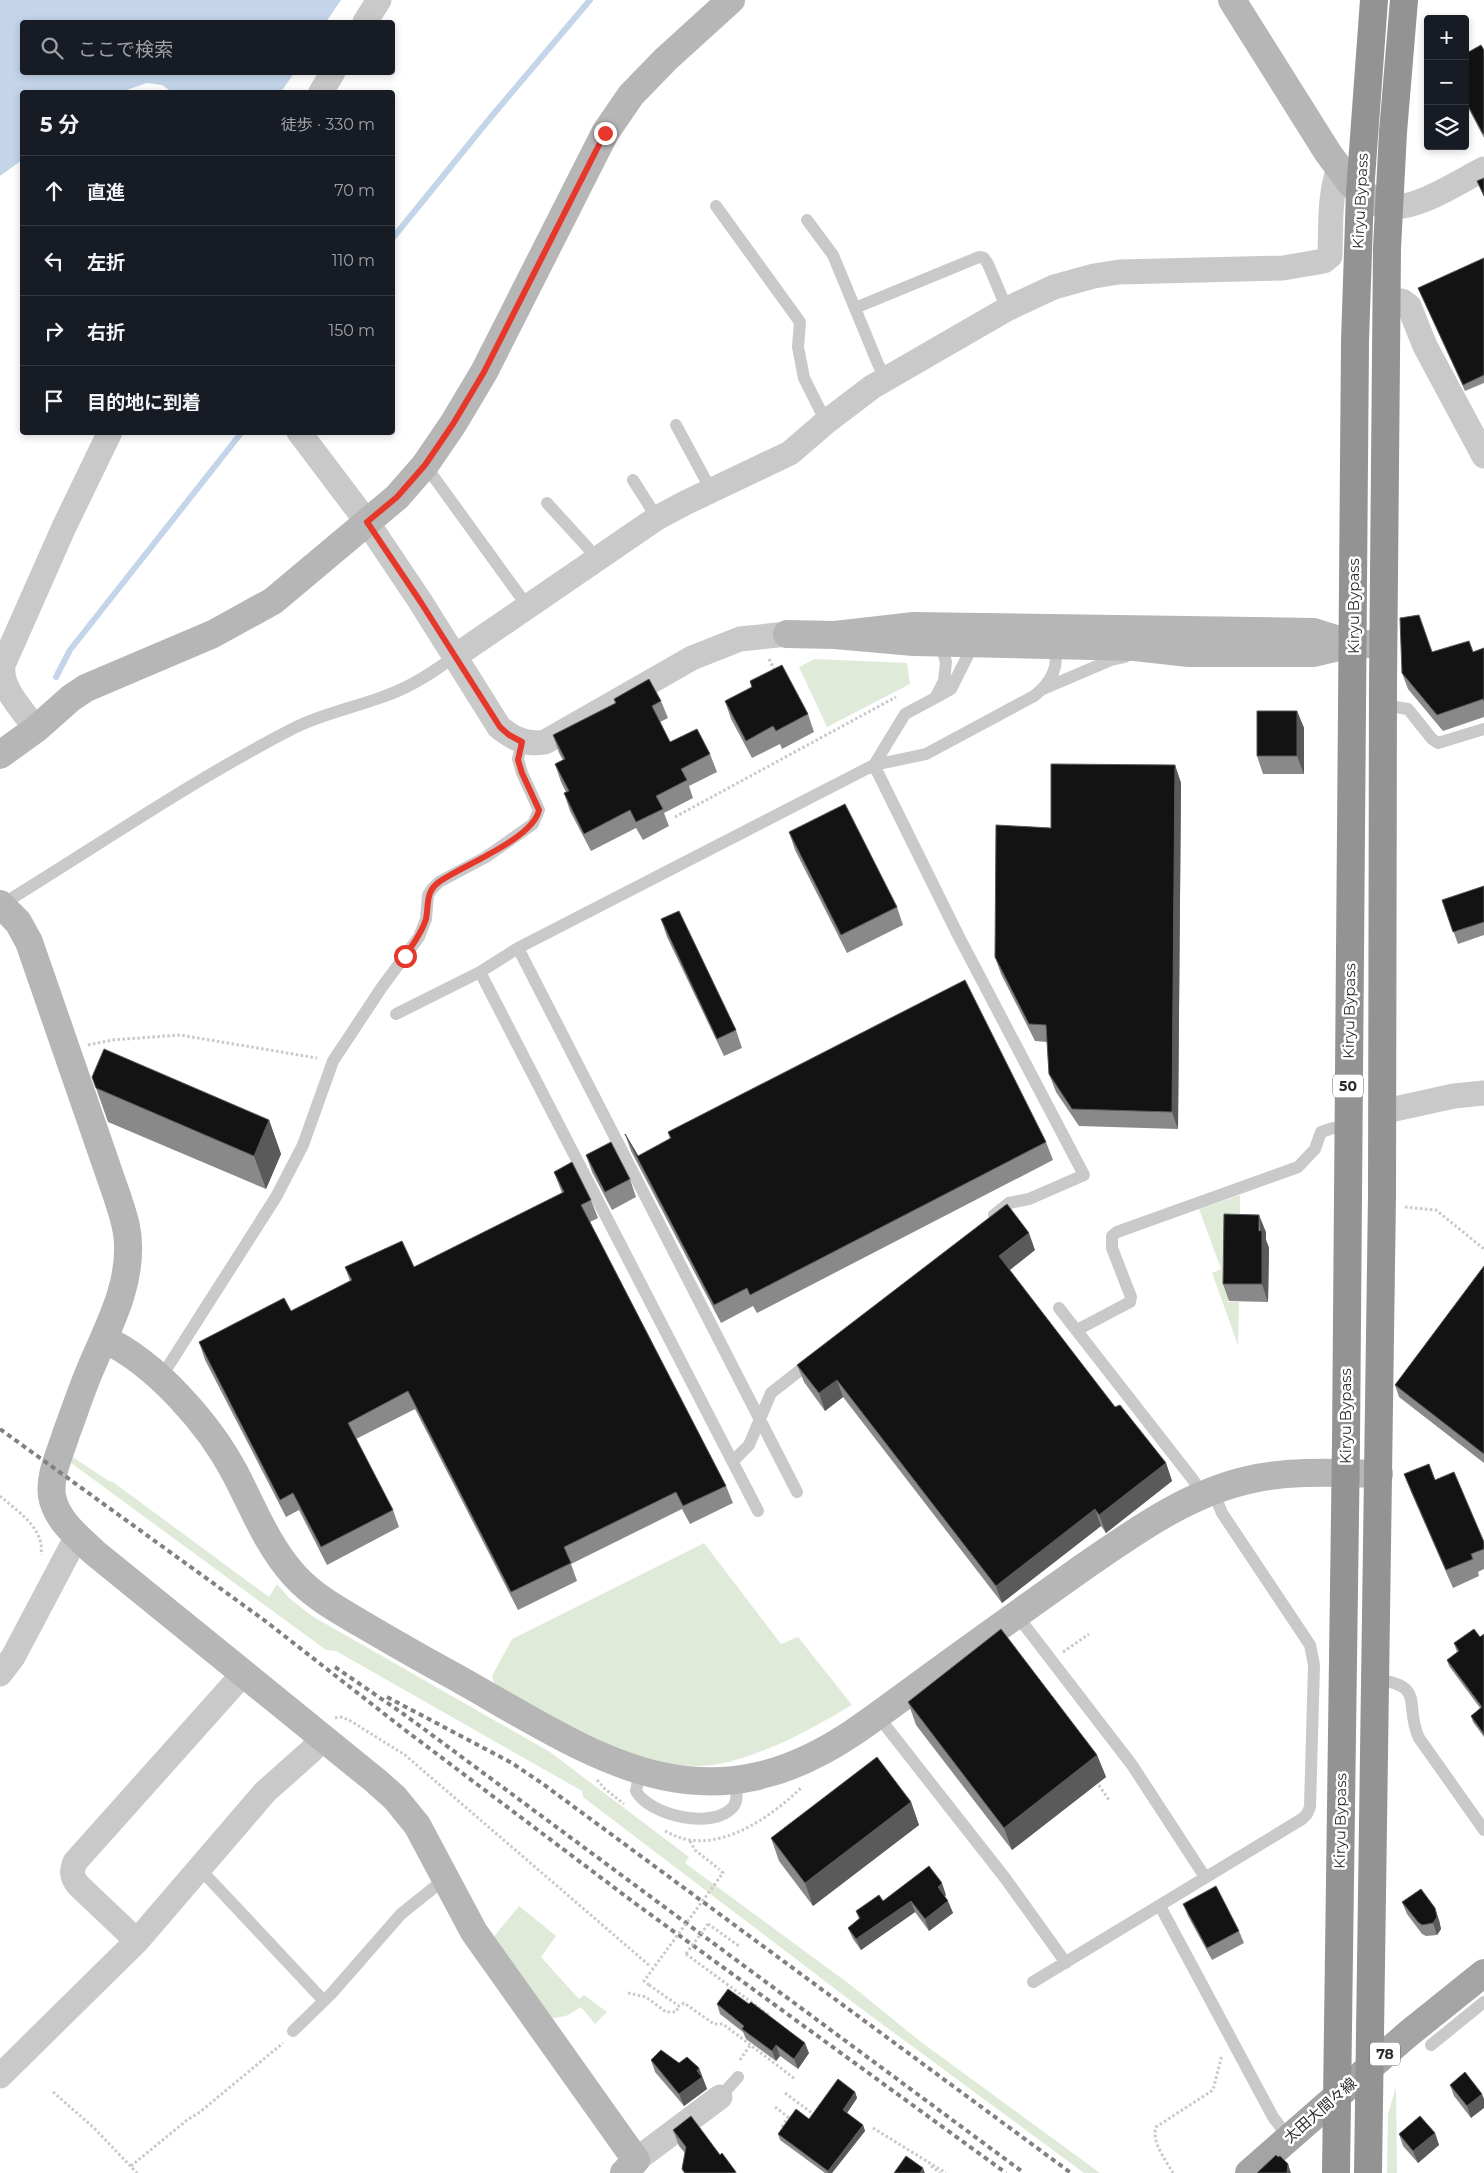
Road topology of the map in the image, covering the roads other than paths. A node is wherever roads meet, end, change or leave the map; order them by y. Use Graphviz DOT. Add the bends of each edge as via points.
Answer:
graph roads {
  1 [pos="379,0"];
  2 [pos="731,0"];
  3 [pos="1232,0"];
  4 [pos="1374,0"];
  5 [pos="1404,0"];
  6 [pos="366,20"];
  7 [pos="331,75"];
  8 [pos="322,90"];
  9 [pos="1339,168"];
  10 [pos="1484,169"];
  11 [pos="1360,192"];
  12 [pos="716,206"];
  13 [pos="1389,207"];
  14 [pos="807,220"];
  15 [pos="1388,299"];
  16 [pos="855,308"];
  17 [pos="1007,309"];
  18 [pos="886,379"];
  19 [pos="826,422"];
  20 [pos="676,425"];
  21 [pos="109,435"];
  22 [pos="301,435"];
  23 [pos="1484,456"];
  24 [pos="425,465"];
  25 [pos="633,480"];
  26 [pos="711,490"];
  27 [pos="546,503"];
  28 [pos="657,518"];
  29 [pos="367,522"];
  30 [pos="595,560"];
  31 [pos="528,607"];
  32 [pos="787,634"];
  33 [pos="835,635"];
  34 [pos="983,636"];
  35 [pos="1048,637"];
  36 [pos="935,643"];
  37 [pos="1352,644"];
  38 [pos="1383,644"];
  39 [pos="1190,653"];
  40 [pos="454,657"];
  41 [pos="1043,689"];
  42 [pos="935,698"];
  43 [pos="1383,705"];
  44 [pos="36,729"];
  45 [pos="1484,729"];
  46 [pos="522,742"];
  47 [pos="0,755"];
  48 [pos="874,765"];
  49 [pos="0,905"];
  50 [pos="518,948"];
  51 [pos="480,972"];
  52 [pos="396,1014"];
  53 [pos="1484,1093"];
  54 [pos="1381,1112"];
  55 [pos="1348,1128"];
  56 [pos="986,1221"];
  57 [pos="1059,1308"];
  58 [pos="1077,1330"];
  59 [pos="104,1339"];
  60 [pos="825,1350"];
  61 [pos="160,1380"];
  62 [pos="759,1419"];
  63 [pos="733,1461"];
  64 [pos="1345,1473"];
  65 [pos="1379,1474"];
  66 [pos="797,1492"];
  67 [pos="1206,1494"];
  68 [pos="758,1511"];
  69 [pos="77,1536"];
  70 [pos="1014,1615"];
  71 [pos="0,1674"];
  72 [pos="243,1674"];
  73 [pos="1375,1679"];
  74 [pos="877,1715"];
  75 [pos="323,1738"];
  76 [pos="640,1771"];
  77 [pos="735,1780"];
  78 [pos="1484,1830"];
  79 [pos="200,1870"];
  80 [pos="1205,1877"];
  81 [pos="446,1878"];
  82 [pos="1160,1906"];
  83 [pos="137,1941"];
  84 [pos="1066,1963"];
  85 [pos="1484,1973"];
  86 [pos="1033,1982"];
  87 [pos="324,2001"];
  88 [pos="1484,2002"];
  89 [pos="293,2030"];
  90 [pos="1431,2046"];
  91 [pos="1368,2069"];
  92 [pos="0,2076"];
  93 [pos="738,2078"];
  94 [pos="1337,2094"];
  95 [pos="720,2097"];
  96 [pos="1288,2137"];
  97 [pos="630,2167"];
  98 [pos="1249,2173"];
  99 [pos="1336,2173"];
  100 [pos="1368,2173"];
  1 -- 6 [label="street"];
  2 -- 24 [label="street" via="631,95 605,133 484,372"];
  3 -- 9 [label="street"];
  4 -- 11 [label="highway, Kiryu Bypass / 50"];
  5 -- 13 [label="highway, Kiryu Bypass / 50"];
  7 -- 8 [label="street"];
  9 -- 11 [label="street"];
  9 -- 17 [label="street" via="1332,196 1330,256 1324,261 1283,268 1119,272 1054,287"];
  10 -- 13 [label="street" via="1414,204"];
  11 -- 13 [label="street"];
  11 -- 37 [label="highway, Kiryu Bypass / 50"];
  12 -- 19 [label="lane" via="800,322 798,347 804,378"];
  13 -- 15 [label="highway, Kiryu Bypass / 50"];
  14 -- 16 [label="lane" via="833,255"];
  15 -- 23 [label="street" via="1402,301 1409,306 1425,346"];
  15 -- 38 [label="highway, Kiryu Bypass / 50"];
  16 -- 17 [label="lane" via="979,256 988,264"];
  16 -- 18 [label="lane"];
  17 -- 18 [label="street"];
  18 -- 19 [label="street"];
  19 -- 26 [label="street" via="790,453"];
  20 -- 26 [label="lane"];
  21 -- 44 [label="street" via="3,665 4,685"];
  22 -- 29 [label="street"];
  24 -- 29 [label="street" via="397,497"];
  24 -- 31 [label="lane"];
  25 -- 28 [label="lane"];
  26 -- 28 [label="street"];
  27 -- 30 [label="lane" via="588,548"];
  28 -- 30 [label="street"];
  29 -- 40 [label="street"];
  29 -- 44 [label="street" via="274,602 213,634 86,688"];
  30 -- 31 [label="street"];
  31 -- 40 [label="street"];
  32 -- 33 [label="street"];
  32 -- 46 [label="street" via="740,639 692,658 545,742"];
  33 -- 34 [label="street" via="914,626"];
  33 -- 36 [label="street"];
  34 -- 35 [label="street"];
  34 -- 36 [label="street"];
  34 -- 42 [label="lane" via="969,653 951,689"];
  35 -- 37 [label="street" via="1314,632"];
  35 -- 39 [label="street"];
  35 -- 41 [label="lane" via="1057,658"];
  36 -- 42 [label="lane" via="946,662 944,681"];
  37 -- 38 [label="street"];
  37 -- 39 [label="street" via="1314,653"];
  37 -- 55 [label="highway, Kiryu Bypass / 50"];
  38 -- 43 [label="highway, Kiryu Bypass / 50"];
  39 -- 41 [label="lane" via="1111,660"];
  40 -- 46 [label="street" via="500,727"];
  40 -- 49 [label="lane" via="402,689 295,728 149,811"];
  41 -- 48 [label="lane" via="926,754"];
  42 -- 48 [label="lane" via="905,714"];
  43 -- 45 [label="lane" via="1408,709 1438,742"];
  43 -- 54 [label="highway, Kiryu Bypass / 50"];
  44 -- 47 [label="street"];
  46 -- 61 [label="lane" via="518,760 539,810 533,824 432,889 418,937 333,1061 303,1145 276,1197"];
  48 -- 50 [label="lane"];
  48 -- 56 [label="lane" via="958,935 1084,1175 1030,1199 1009,1203"];
  49 -- 59 [label="street" via="18,922 30,942 127,1230 124,1284"];
  50 -- 51 [label="lane"];
  50 -- 62 [label="lane"];
  51 -- 52 [label="lane"];
  51 -- 63 [label="lane"];
  53 -- 54 [label="street"];
  54 -- 65 [label="highway, Kiryu Bypass / 50"];
  55 -- 58 [label="lane" via="1321,1132 1315,1149 1298,1167 1117,1232 1112,1236 1112,1248 1131,1297 1130,1302"];
  55 -- 64 [label="highway, Kiryu Bypass / 50"];
  57 -- 58 [label="lane"];
  58 -- 67 [label="lane"];
  59 -- 61 [label="street" via="120,1347"];
  59 -- 69 [label="street" via="89,1372 52,1480 55,1506"];
  60 -- 62 [label="lane" via="772,1393"];
  61 -- 76 [label="street" via="203,1423 222,1449 269,1542 307,1588 323,1601 562,1737 602,1758"];
  62 -- 63 [label="lane" via="749,1444"];
  62 -- 66 [label="lane"];
  63 -- 68 [label="lane"];
  64 -- 65 [label="street"];
  64 -- 67 [label="street" via="1286,1473 1246,1480"];
  64 -- 94 [label="highway, Kiryu Bypass / 50"];
  65 -- 73 [label="highway, Kiryu Bypass / 50"];
  67 -- 70 [label="street" via="1174,1508"];
  67 -- 80 [label="lane" via="1310,1646 1314,1665 1310,1807 1307,1814"];
  69 -- 71 [label="street" via="13,1657"];
  69 -- 72 [label="street"];
  70 -- 74 [label="street"];
  70 -- 80 [label="lane" via="1132,1765"];
  72 -- 75 [label="street"];
  72 -- 83 [label="street" via="75,1862 73,1878 78,1885"];
  73 -- 78 [label="lane" via="1396,1682 1408,1691 1418,1738"];
  73 -- 91 [label="highway, Kiryu Bypass / 50"];
  74 -- 77 [label="street" via="811,1758 770,1774"];
  74 -- 84 [label="lane" via="1005,1878"];
  75 -- 79 [label="street" via="265,1792"];
  75 -- 81 [label="street" via="407,1811"];
  76 -- 77 [label="street" via="680,1780"];
  76 -- 77 [label="lane" via="636,1791 643,1800 679,1817 712,1817 730,1810 736,1799"];
  79 -- 83 [label="street"];
  79 -- 87 [label="lane"];
  80 -- 82 [label="lane"];
  81 -- 87 [label="lane" via="401,1914"];
  81 -- 97 [label="street" via="474,1932"];
  82 -- 84 [label="lane"];
  82 -- 96 [label="lane" via="1227,2034 1273,2117"];
  83 -- 92 [label="street"];
  84 -- 86 [label="lane"];
  85 -- 91 [label="main road, 太田大間々線 / 78"];
  87 -- 89 [label="lane"];
  88 -- 90 [label="lane"];
  91 -- 94 [label="main road, 太田大間々線 / 78"];
  91 -- 100 [label="highway, Kiryu Bypass / 50"];
  93 -- 95 [label="lane"];
  94 -- 96 [label="main road, 太田大間々線 / 78"];
  94 -- 99 [label="highway, Kiryu Bypass / 50"];
  95 -- 97 [label="street"];
  96 -- 98 [label="main road, 太田大間々線 / 78"];
}
